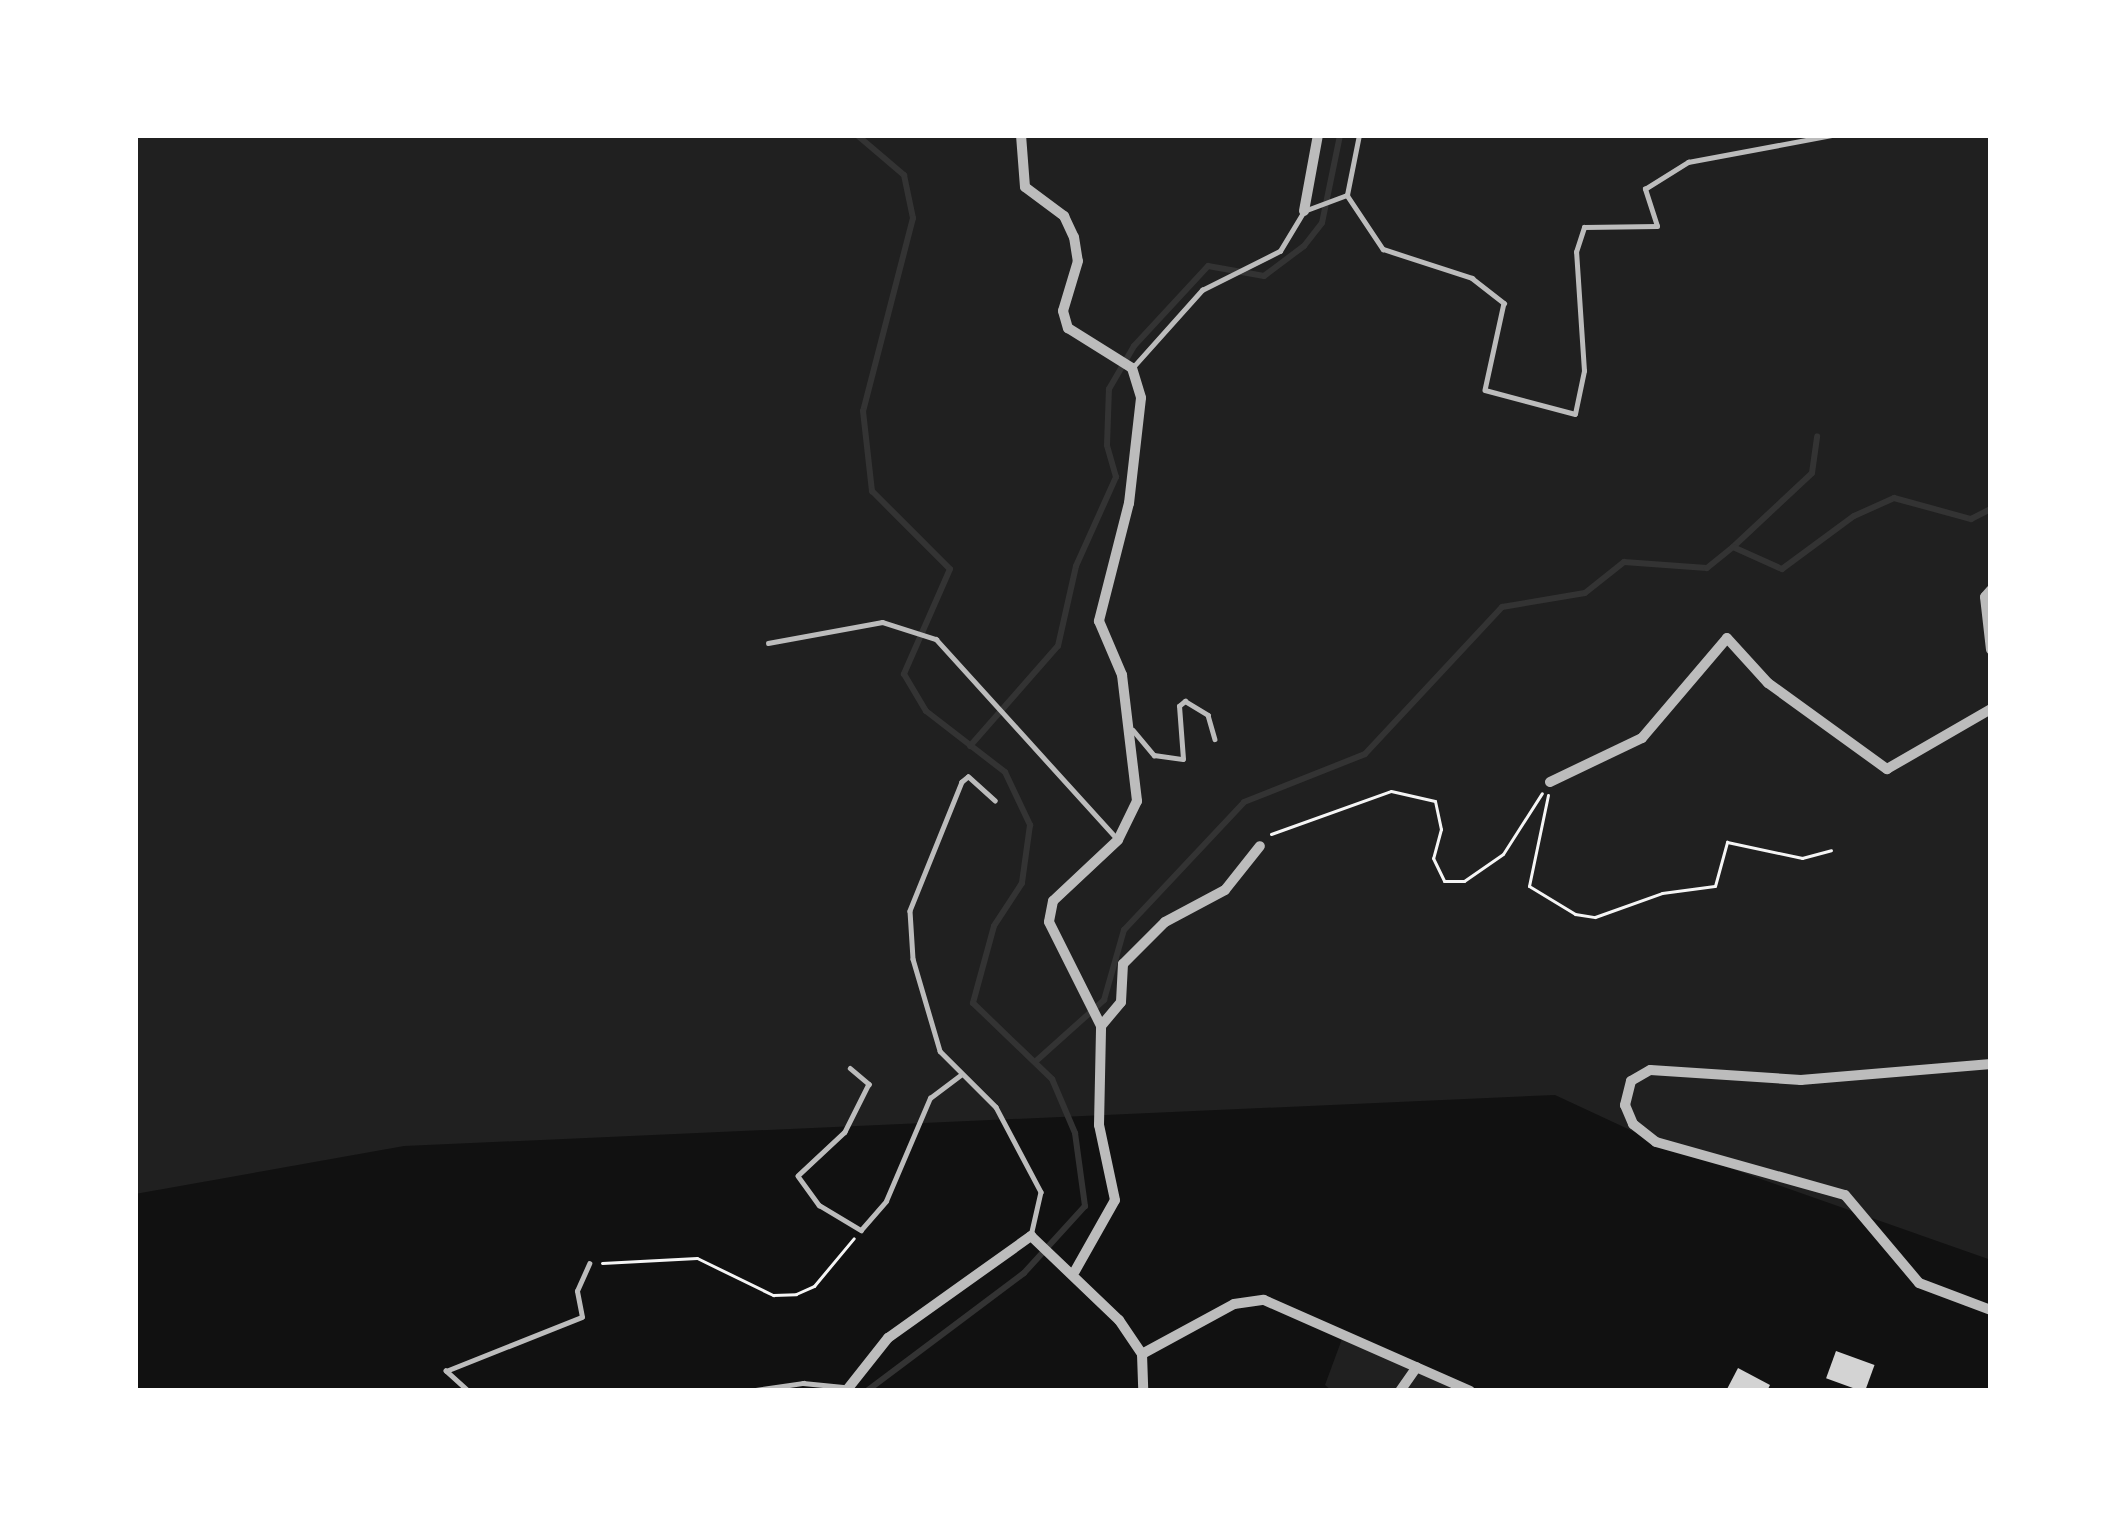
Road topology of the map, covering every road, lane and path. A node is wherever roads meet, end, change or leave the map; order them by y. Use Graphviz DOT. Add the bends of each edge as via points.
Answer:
graph roads {
  1 [pos="1021,135"];
  2 [pos="1318,135"];
  3 [pos="1359,135"];
  4 [pos="1832,135"];
  5 [pos="1343,196"];
  6 [pos="1309,208"];
  7 [pos="1132,368"];
  8 [pos="1991,590"];
  9 [pos="768,643"];
  10 [pos="1991,650"];
  11 [pos="1991,709"];
  12 [pos="1123,715"];
  13 [pos="1215,740"];
  14 [pos="1550,782"];
  15 [pos="995,801"];
  16 [pos="1118,840"];
  17 [pos="1260,846"];
  18 [pos="1832,850"];
  19 [pos="1101,1026"];
  20 [pos="1991,1064"];
  21 [pos="850,1068"];
  22 [pos="961,1076"];
  23 [pos="861,1230"];
  24 [pos="1031,1236"];
  25 [pos="589,1264"];
  26 [pos="1075,1271"];
  27 [pos="1991,1310"];
  28 [pos="1142,1354"];
  29 [pos="1417,1367"];
  30 [pos="847,1389"];
  31 [pos="468,1391"];
  32 [pos="749,1391"];
  33 [pos="1143,1391"];
  34 [pos="1400,1391"];
  35 [pos="1470,1391"];
  1 -- 7 [label="street" via="1025,187 1064,215 1074,238 1078,261 1063,311 1068,328"];
  2 -- 6 [label="street"];
  3 -- 5 [label="lane"];
  4 -- 5 [label="lane" via="1688,162 1646,189 1657,226 1584,227 1576,252 1584,371 1575,414 1529,408 1485,390 1504,303 1472,278 1383,249"];
  5 -- 6 [label="lane"];
  6 -- 7 [label="lane" via="1280,251 1202,290"];
  7 -- 12 [label="street" via="1142,421 1099,621 1122,675"];
  8 -- 10 [label="street" via="1984,597"];
  9 -- 16 [label="lane" via="836,626 907,627 936,639"];
  11 -- 14 [label="street" via="1887,769 1768,682 1727,638 1642,738"];
  12 -- 13 [label="lane" via="1146,748 1174,763 1188,746 1179,706 1185,701 1208,715"];
  12 -- 16 [label="street" via="1137,801"];
  14 -- 17 [label="path" via="1503,854 1463,881 1444,881 1433,858 1441,830 1436,801 1391,790 1273,832"];
  14 -- 18 [label="path" via="1529,886 1553,908 1575,914 1594,917 1662,893 1715,886 1727,842 1802,858"];
  15 -- 22 [label="lane" via="968,777 962,782 910,911 928,1022"];
  16 -- 19 [label="street" via="1062,891 1049,922"];
  17 -- 19 [label="street" via="1225,890 1133,947 1121,1002"];
  19 -- 26 [label="street" via="1099,1125 1115,1200"];
  20 -- 27 [label="street" via="1801,1080 1650,1070 1630,1081 1625,1105 1633,1124 1656,1142 1845,1195 1919,1283"];
  21 -- 23 [label="lane" via="869,1084 845,1132 798,1176 819,1205"];
  22 -- 23 [label="lane" via="930,1098 886,1201"];
  22 -- 24 [label="lane" via="996,1107 1041,1192"];
  23 -- 25 [label="path" via="814,1286 796,1294 772,1295 697,1258"];
  24 -- 26 [label="street"];
  24 -- 30 [label="street" via="888,1338"];
  25 -- 31 [label="lane" via="578,1291 582,1317 446,1371"];
  26 -- 28 [label="street"];
  28 -- 29 [label="street" via="1234,1304 1264,1300"];
  28 -- 33 [label="street"];
  29 -- 34 [label="street"];
  29 -- 35 [label="street"];
  30 -- 32 [label="lane" via="803,1383"];
}
